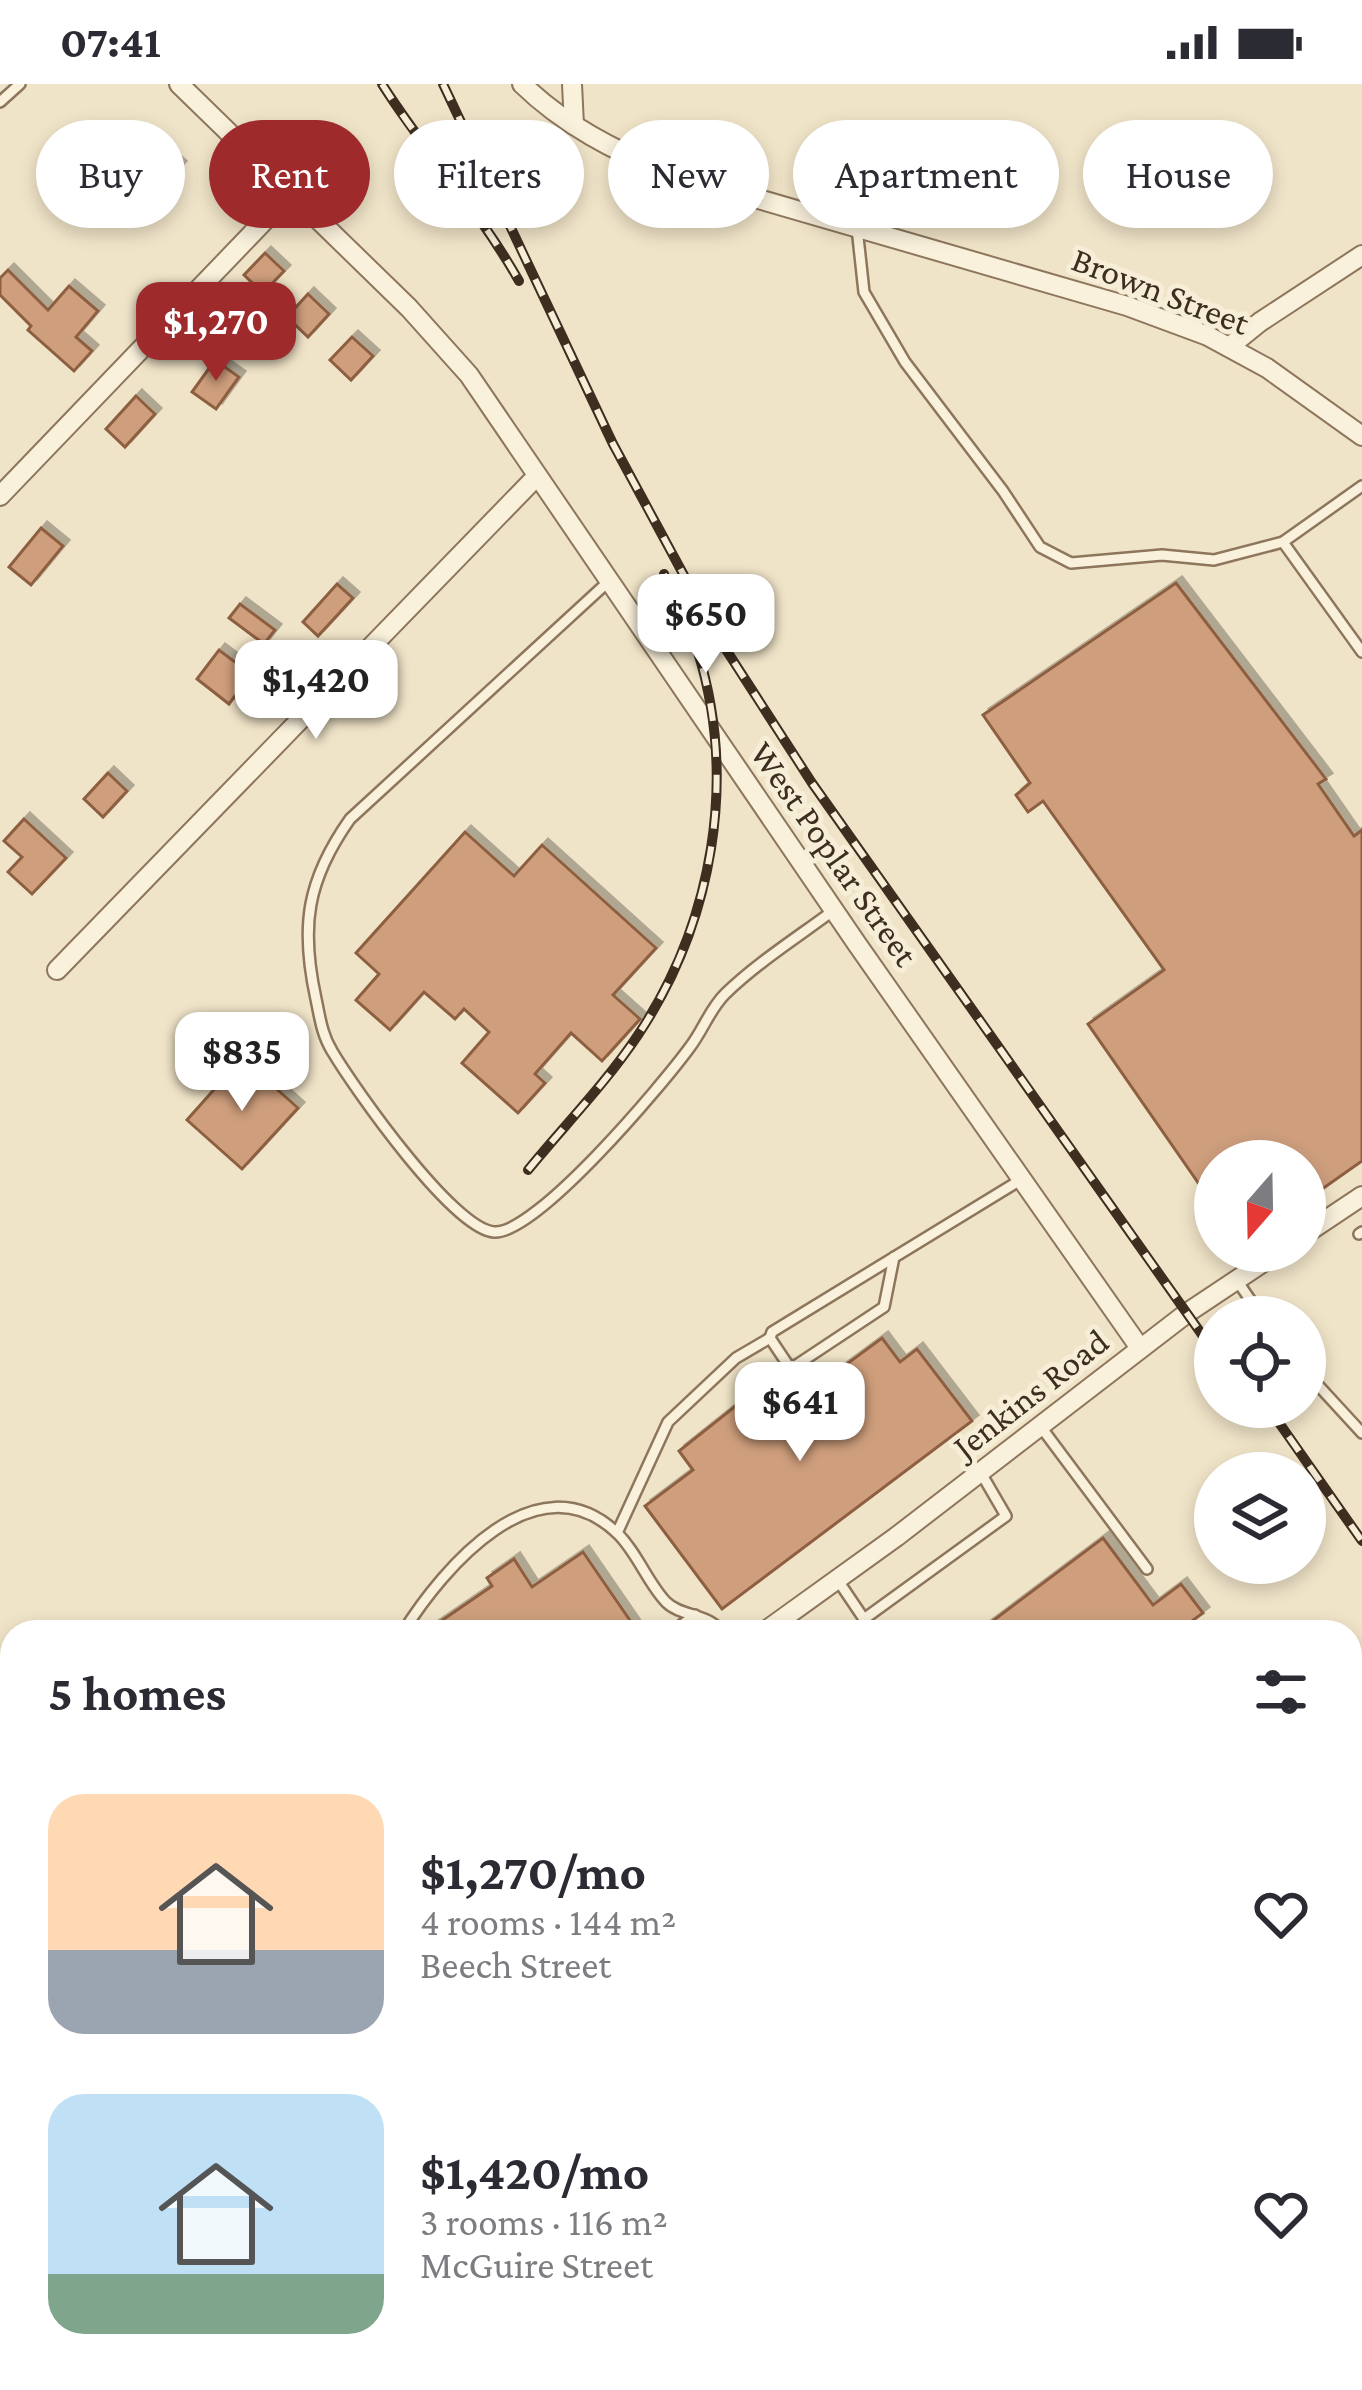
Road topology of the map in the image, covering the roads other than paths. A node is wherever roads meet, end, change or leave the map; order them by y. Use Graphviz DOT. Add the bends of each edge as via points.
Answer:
graph roads {
  1 [pos="20,84"];
  2 [pos="179,84"];
  3 [pos="522,84"];
  4 [pos="572,84"];
  5 [pos="0,102"];
  6 [pos="217,120"];
  7 [pos="568,120"];
  8 [pos="574,120"];
  9 [pos="584,131"];
  10 [pos="793,209"];
  11 [pos="257,228"];
  12 [pos="328,228"];
  13 [pos="857,228"];
  14 [pos="1362,255"];
  15 [pos="1229,346"];
  16 [pos="1362,436"];
  17 [pos="537,476"];
  18 [pos="1362,486"];
  19 [pos="0,496"];
  20 [pos="1283,542"];
  21 [pos="608,581"];
  22 [pos="1362,652"];
  23 [pos="834,910"];
  24 [pos="57,970"];
  25 [pos="1022,1179"];
  26 [pos="1362,1196"];
  27 [pos="1326,1220"];
  28 [pos="894,1257"];
  29 [pos="1249,1272"];
  30 [pos="1237,1280"];
  31 [pos="1248,1296"];
  32 [pos="770,1338"];
  33 [pos="1141,1348"];
  34 [pos="1326,1394"];
  35 [pos="1041,1427"];
  36 [pos="1362,1433"];
  37 [pos="981,1473"];
  38 [pos="617,1533"];
  39 [pos="1147,1569"];
  40 [pos="837,1580"];
  41 [pos="695,1616"];
  42 [pos="412,1620"];
  43 [pos="689,1620"];
  44 [pos="706,1620"];
  45 [pos="783,1620"];
  1 -- 5 [label="lane"];
  2 -- 6 [label="street, West Poplar Street"];
  3 -- 7 [label="street, Brown Street"];
  4 -- 8 [label="street"];
  9 -- 10 [label="street, Brown Street" via="669,173"];
  11 -- 19 [label="street"];
  12 -- 17 [label="street, West Poplar Street" via="469,375"];
  13 -- 15 [label="street, Brown Street" via="1126,305"];
  13 -- 20 [label="lane" via="865,292 905,362 1040,548 1071,563 1162,555 1214,560"];
  14 -- 15 [label="street"];
  15 -- 16 [label="street, Brown Street"];
  17 -- 21 [label="street, West Poplar Street"];
  17 -- 24 [label="street"];
  18 -- 20 [label="lane"];
  20 -- 22 [label="lane"];
  21 -- 23 [label="street, West Poplar Street"];
  21 -- 23 [label="lane" via="350,819 327,851 307,917 308,964 324,1037 352,1084 455,1212 493,1232 512,1229 613,1139 725,995"];
  23 -- 25 [label="street, West Poplar Street"];
  25 -- 28 [label="lane"];
  25 -- 33 [label="street, West Poplar Street"];
  26 -- 27 [label="street"];
  28 -- 32 [label="lane"];
  28 -- 32 [label="lane" via="884,1307 813,1354 792,1367"];
  29 -- 30 [label="street, Jenkins Road"];
  30 -- 31 [label="lane"];
  30 -- 33 [label="street, Jenkins Road"];
  32 -- 38 [label="lane" via="736,1358 668,1422"];
  33 -- 35 [label="street, Jenkins Road"];
  34 -- 36 [label="lane"];
  35 -- 37 [label="street, Jenkins Road"];
  35 -- 39 [label="lane"];
  37 -- 40 [label="street, Jenkins Road"];
  37 -- 40 [label="lane" via="1006,1516 864,1619"];
  38 -- 41 [label="lane" via="669,1606"];
  38 -- 42 [label="lane" via="591,1516 548,1506 504,1522 447,1572"];
  40 -- 45 [label="street, Jenkins Road"];
  41 -- 43 [label="lane"];
  41 -- 44 [label="lane"];
}
